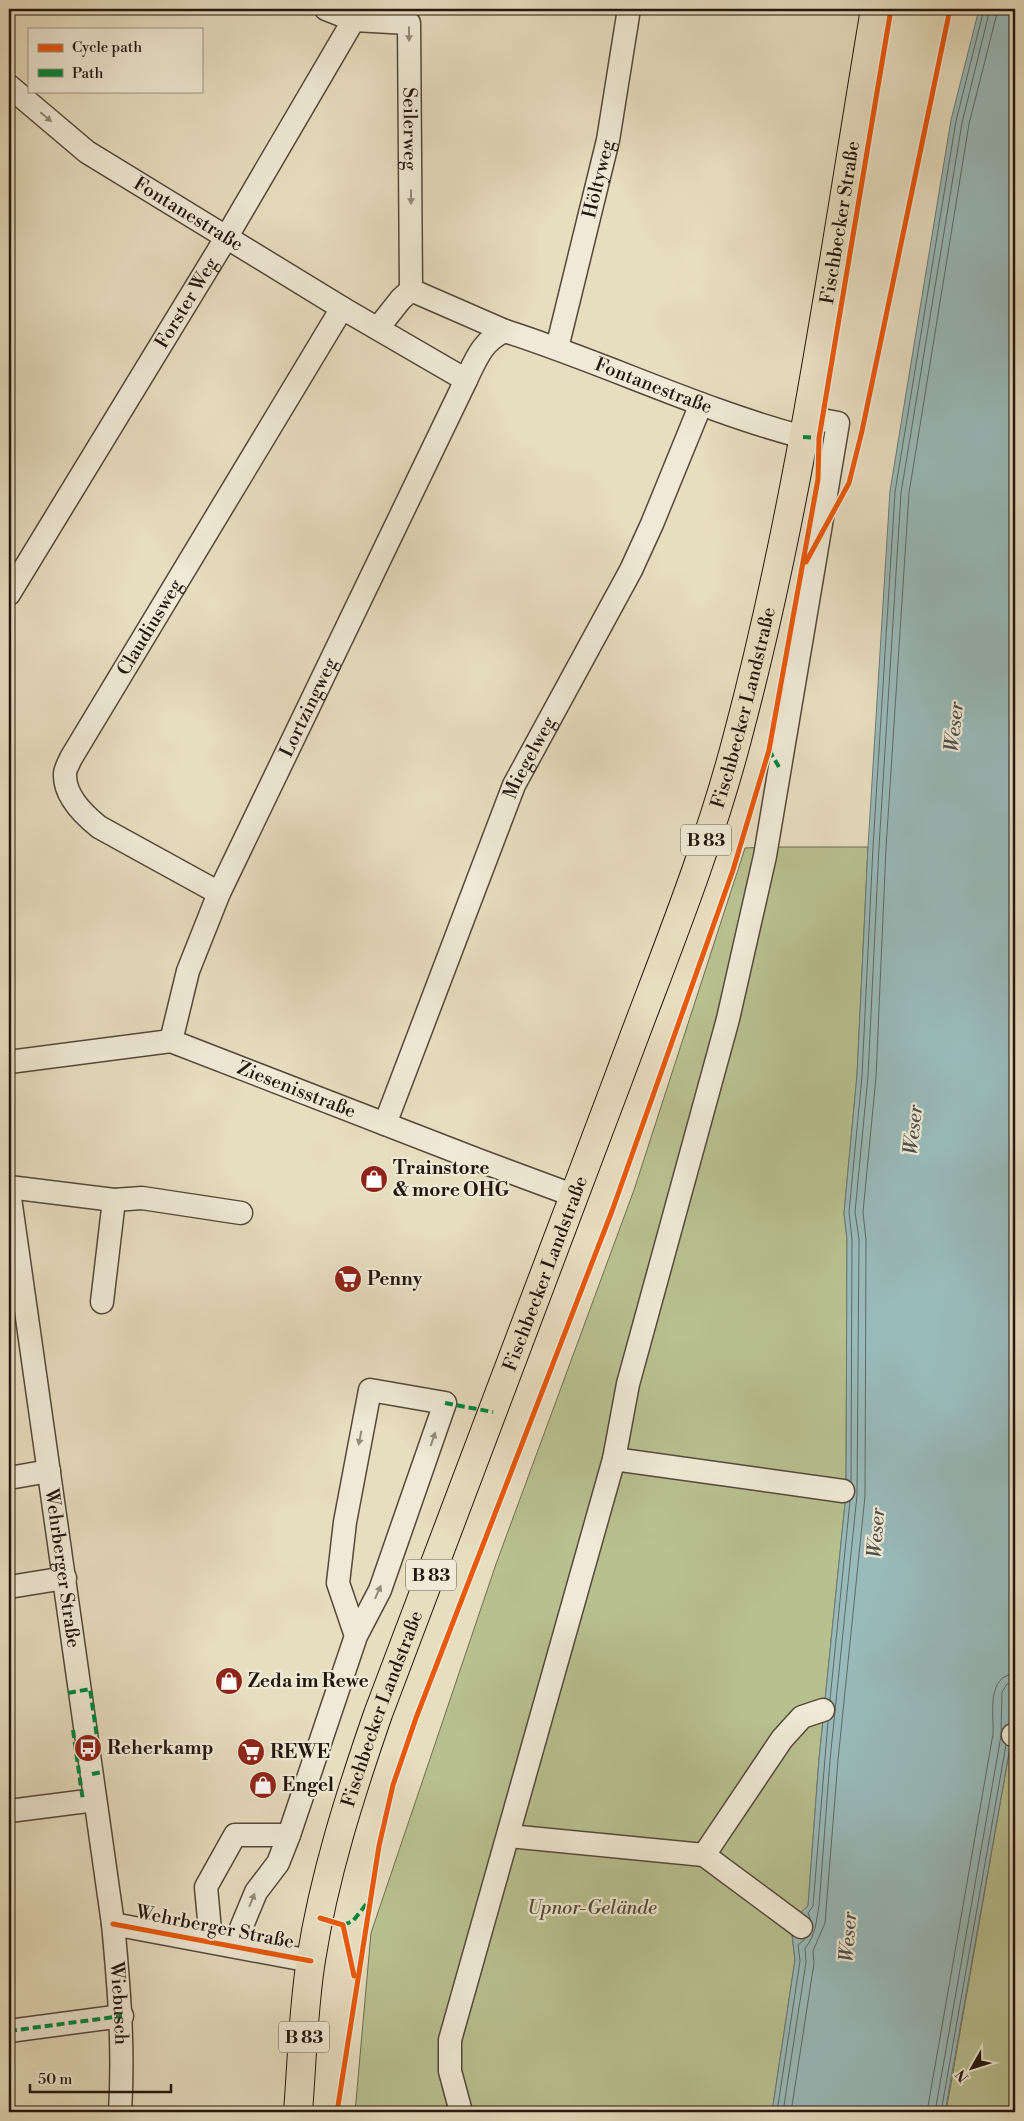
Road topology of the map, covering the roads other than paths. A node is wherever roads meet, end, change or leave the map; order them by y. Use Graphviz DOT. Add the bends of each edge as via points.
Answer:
graph roads {
  1 [pos="326,9"];
  2 [pos="629,9"];
  3 [pos="875,9"];
  4 [pos="357,14"];
  5 [pos="9,86"];
  6 [pos="226,238"];
  7 [pos="411,290"];
  8 [pos="342,308"];
  9 [pos="378,328"];
  10 [pos="505,331"];
  11 [pos="557,348"];
  12 [pos="466,380"];
  13 [pos="701,404"];
  14 [pos="805,427"];
  15 [pos="9,594"];
  16 [pos="219,893"];
  17 [pos="171,1041"];
  18 [pos="9,1062"];
  19 [pos="386,1124"];
  20 [pos="9,1189"];
  21 [pos="575,1196"];
  22 [pos="114,1200"];
  23 [pos="241,1213"];
  24 [pos="102,1302"];
  25 [pos="614,1459"];
  26 [pos="49,1471"];
  27 [pos="9,1478"];
  28 [pos="843,1491"];
  29 [pos="64,1578"];
  30 [pos="9,1587"];
  31 [pos="356,1636"];
  32 [pos="823,1710"];
  33 [pos="95,1800"];
  34 [pos="9,1811"];
  35 [pos="289,1836"];
  36 [pos="509,1836"];
  37 [pos="704,1855"];
  38 [pos="113,1924"];
  39 [pos="801,1927"];
  40 [pos="211,1941"];
  41 [pos="234,1945"];
  42 [pos="311,1961"];
  43 [pos="122,2016"];
  44 [pos="9,2031"];
  45 [pos="120,2112"];
  46 [pos="298,2112"];
  47 [pos="461,2112"];
  1 -- 4 [label="street"];
  2 -- 11 [label="street, Höltyweg" via="608,140"];
  3 -- 14 [label="main road, Fischbecker Straße / B 83"];
  4 -- 6 [label="street, Forster Weg"];
  4 -- 7 [label="street, Seilerweg, one-way" via="409,23"];
  5 -- 6 [label="street, Fontanestraße, one-way" via="88,152"];
  6 -- 8 [label="street, Fontanestraße"];
  6 -- 15 [label="street, Forster Weg"];
  7 -- 9 [label="street"];
  7 -- 10 [label="street, Fontanestraße"];
  8 -- 9 [label="street, Fontanestraße"];
  8 -- 16 [label="street, Claudiusweg" via="81,741 65,773 69,790 82,813 99,827"];
  9 -- 12 [label="street, Fontanestraße"];
  10 -- 11 [label="street, Fontanestraße"];
  10 -- 12 [label="street" via="492,336"];
  11 -- 13 [label="street, Fontanestraße"];
  12 -- 16 [label="street, Lortzingweg"];
  13 -- 14 [label="street, Fontanestraße"];
  13 -- 19 [label="street, Miegelweg" via="631,570 514,785"];
  14 -- 21 [label="main road, Fischbecker Landstraße / B 83" via="779,566 737,742 705,844"];
  14 -- 25 [label="street, Fontanestraße" via="838,423 765,856 728,1019 628,1384"];
  16 -- 17 [label="street, Lortzingweg" via="188,971"];
  17 -- 18 [label="street, Ziesenisstraße"];
  17 -- 19 [label="street, Ziesenisstraße"];
  19 -- 21 [label="street, Ziesenisstraße"];
  20 -- 22 [label="street"];
  20 -- 26 [label="street, Wehrberger Straße"];
  21 -- 42 [label="main road, Fischbecker Landstraße / B 83" via="356,1776 329,1868"];
  22 -- 23 [label="street" via="142,1198"];
  22 -- 24 [label="street"];
  25 -- 28 [label="street"];
  25 -- 36 [label="street"];
  26 -- 27 [label="street"];
  26 -- 29 [label="street, Wehrberger Straße"];
  29 -- 30 [label="street"];
  29 -- 33 [label="street, Wehrberger Straße"];
  31 -- 31 [label="street, one-way" via="380,1590 445,1404 370,1390 345,1522 338,1583"];
  31 -- 35 [label="street"];
  32 -- 37 [label="street" via="802,1718 782,1739"];
  33 -- 34 [label="street"];
  33 -- 38 [label="street, Wehrberger Straße"];
  35 -- 40 [label="street" via="235,1835 206,1887"];
  41 -- 35 [label="street, one-way" via="256,1892 278,1863"];
  36 -- 37 [label="street"];
  36 -- 47 [label="street" via="450,2040 450,2071"];
  37 -- 39 [label="street"];
  38 -- 40 [label="street, Wehrberger Straße"];
  38 -- 43 [label="street, Wiebusch"];
  40 -- 41 [label="street, Wehrberger Straße"];
  41 -- 42 [label="street, Wehrberger Straße"];
  42 -- 46 [label="main road, Fischbecker Landstraße / B 83"];
  43 -- 44 [label="street"];
  43 -- 45 [label="street, Wiebusch"];
}
